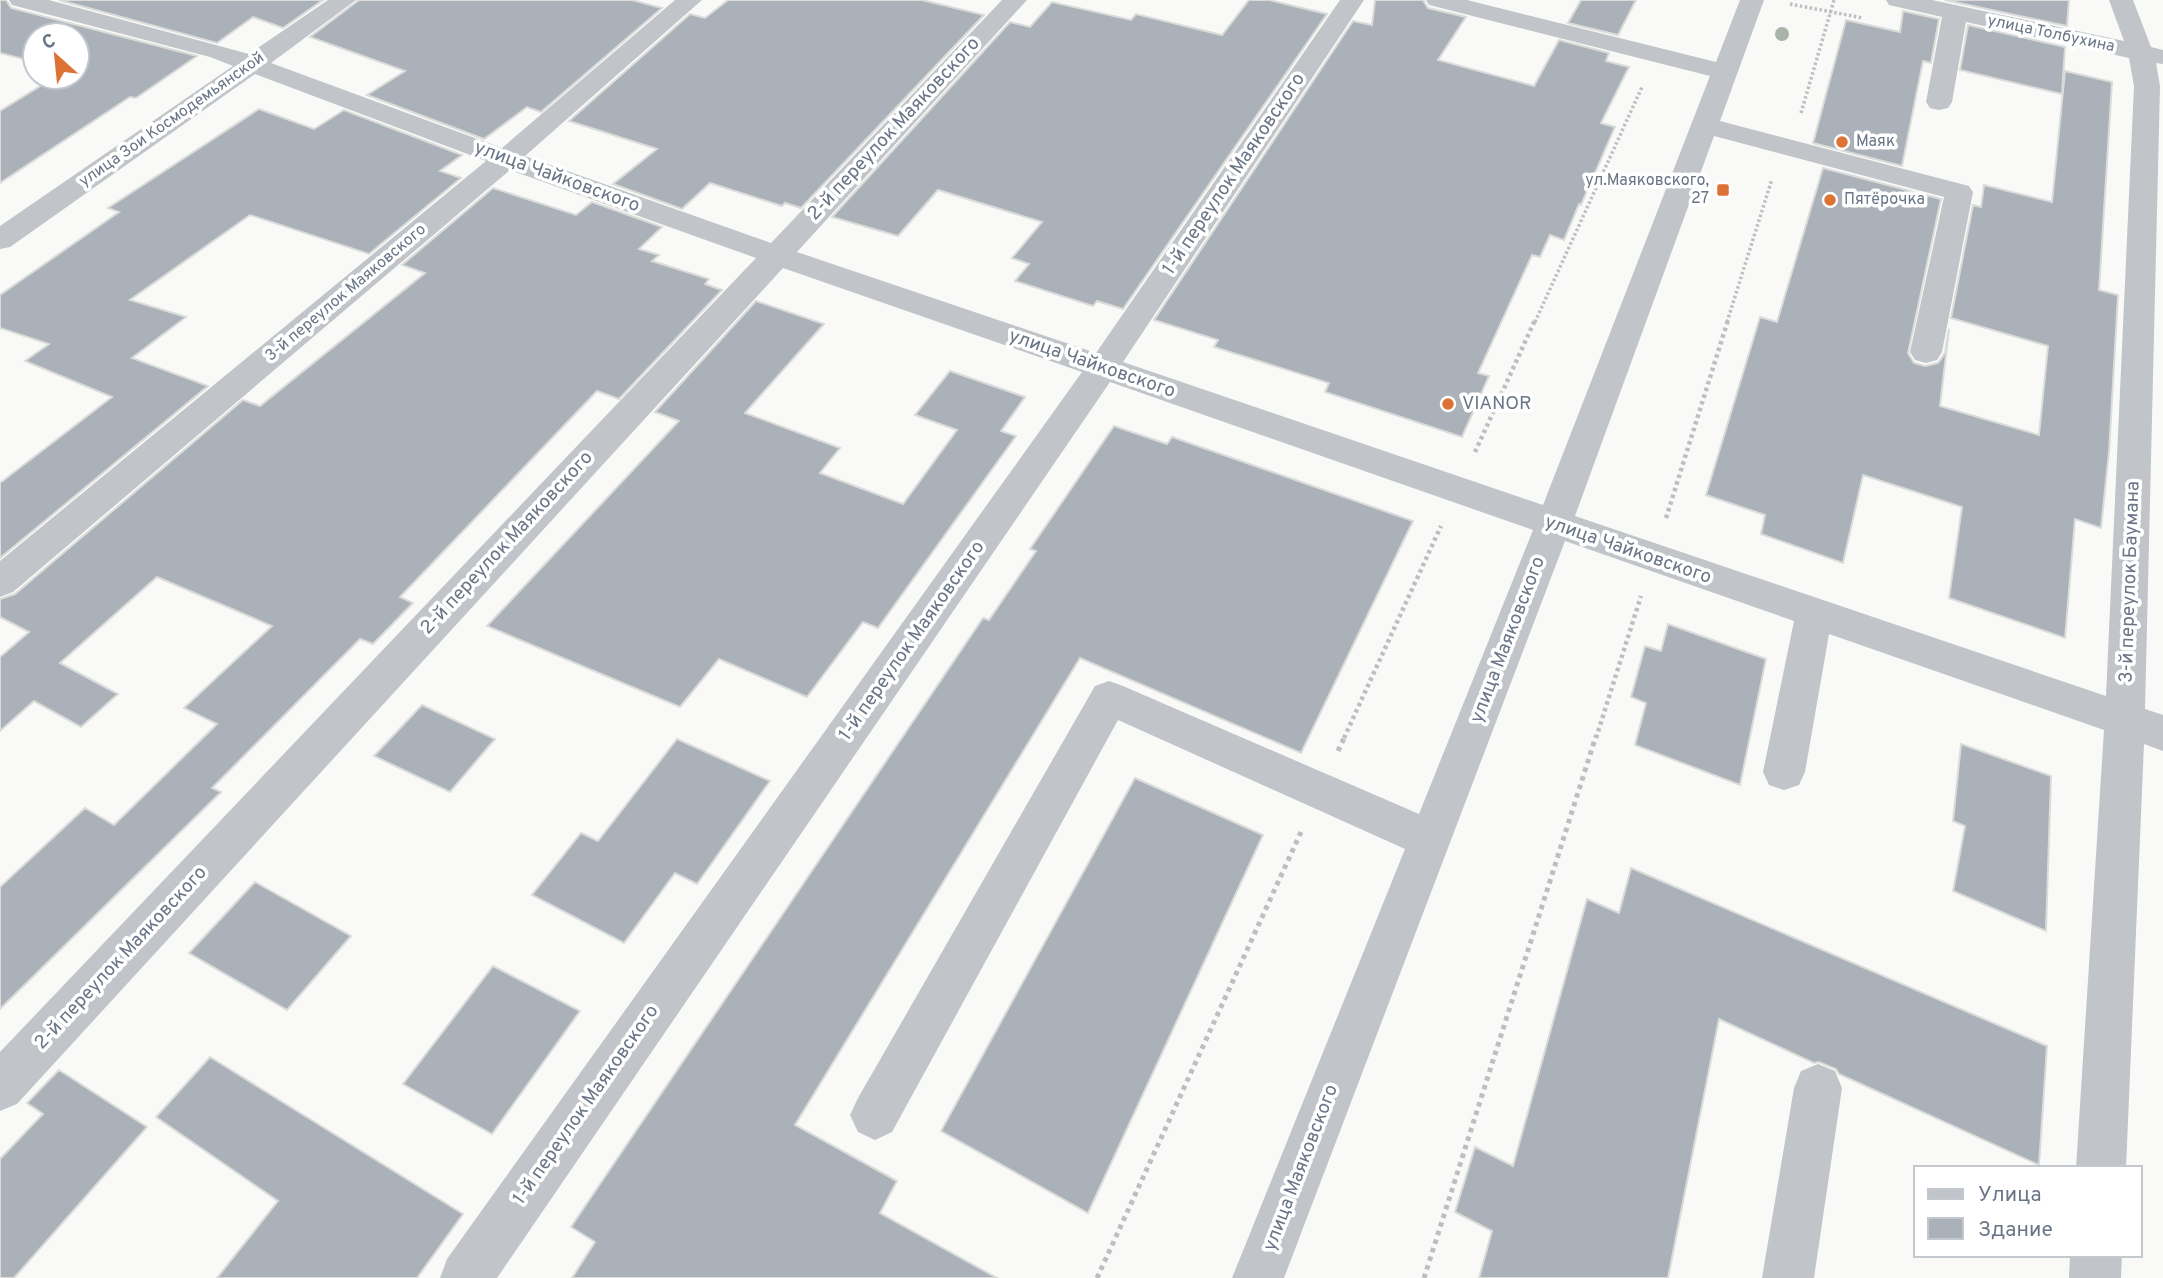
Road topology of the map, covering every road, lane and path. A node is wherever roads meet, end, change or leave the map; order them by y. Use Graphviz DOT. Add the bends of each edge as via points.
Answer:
graph roads {
  1 [pos="21,0"];
  2 [pos="344,0"];
  3 [pos="690,0"];
  4 [pos="1015,0"];
  5 [pos="1352,0"];
  6 [pos="1438,0"];
  7 [pos="1752,0"];
  8 [pos="1835,0"];
  9 [pos="1898,0"];
  10 [pos="2121,0"];
  11 [pos="1955,12"];
  12 [pos="1657,55"];
  13 [pos="2152,56"];
  14 [pos="253,64"];
  15 [pos="1726,72"];
  16 [pos="1939,102"];
  17 [pos="1705,125"];
  18 [pos="1783,146"];
  19 [pos="506,159"];
  20 [pos="0,240"];
  21 [pos="776,255"];
  22 [pos="1926,352"];
  23 [pos="1103,367"];
  24 [pos="1458,491"];
  25 [pos="1554,524"];
  26 [pos="1653,559"];
  27 [pos="0,582"];
  28 [pos="1814,614"];
  29 [pos="2125,720"];
  30 [pos="2163,733"];
  31 [pos="1784,772"];
  32 [pos="1320,790"];
  33 [pos="1430,839"];
  34 [pos="0,1087"];
  35 [pos="1818,1088"];
  36 [pos="874,1115"];
  37 [pos="2101,1166"];
  38 [pos="2096,1257"];
  39 [pos="466,1278"];
  40 [pos="1097,1278"];
  41 [pos="1258,1278"];
  42 [pos="1424,1278"];
  43 [pos="1788,1278"];
  44 [pos="2095,1278"];
  1 -- 14 [label="street, улица Чайковского"];
  2 -- 14 [label="street, улица Зои Космодемьянской"];
  3 -- 19 [label="street, 3-й переулок Маяковского"];
  4 -- 21 [label="street, 2-й переулок Маяковского"];
  5 -- 23 [label="street, 1-й переулок Маяковского"];
  6 -- 12 [label="street"];
  7 -- 15 [label="street, улица Маяковского"];
  8 -- 18 [label="path" via="1793,141"];
  9 -- 11 [label="street, улица Толбухина"];
  10 -- 13 [label="street, 3-й переулок Баумана"];
  11 -- 13 [label="street, улица Толбухина"];
  11 -- 16 [label="street"];
  12 -- 15 [label="street"];
  12 -- 24 [label="path"];
  13 -- 29 [label="street, 3-й переулок Баумана" via="2147,86"];
  14 -- 19 [label="street, улица Чайковского"];
  14 -- 20 [label="street, улица Зои Космодемьянской"];
  15 -- 17 [label="street, улица Маяковского"];
  17 -- 18 [label="street"];
  17 -- 25 [label="street, улица Маяковского"];
  18 -- 22 [label="street" via="1959,192"];
  18 -- 26 [label="path"];
  19 -- 21 [label="street, улица Чайковского"];
  19 -- 27 [label="street, 3-й переулок Маяковского"];
  21 -- 23 [label="street, улица Чайковского"];
  21 -- 34 [label="street, 2-й переулок Маяковского"];
  23 -- 24 [label="street, улица Чайковского"];
  23 -- 39 [label="street, 1-й переулок Маяковского"];
  24 -- 25 [label="street, улица Чайковского"];
  24 -- 32 [label="path"];
  25 -- 26 [label="street, улица Чайковского"];
  25 -- 33 [label="street, улица Маяковского"];
  26 -- 28 [label="street, улица Чайковского"];
  26 -- 42 [label="path"];
  28 -- 29 [label="street, улица Чайковского"];
  28 -- 31 [label="street"];
  29 -- 30 [label="street, улица Чайковского"];
  29 -- 37 [label="street, 3-й переулок Баумана"];
  32 -- 33 [label="street"];
  32 -- 36 [label="street" via="1109,698"];
  32 -- 40 [label="path"];
  33 -- 41 [label="street, улица Маяковского"];
  35 -- 43 [label="street"];
  38 -- 44 [label="street"];
}
